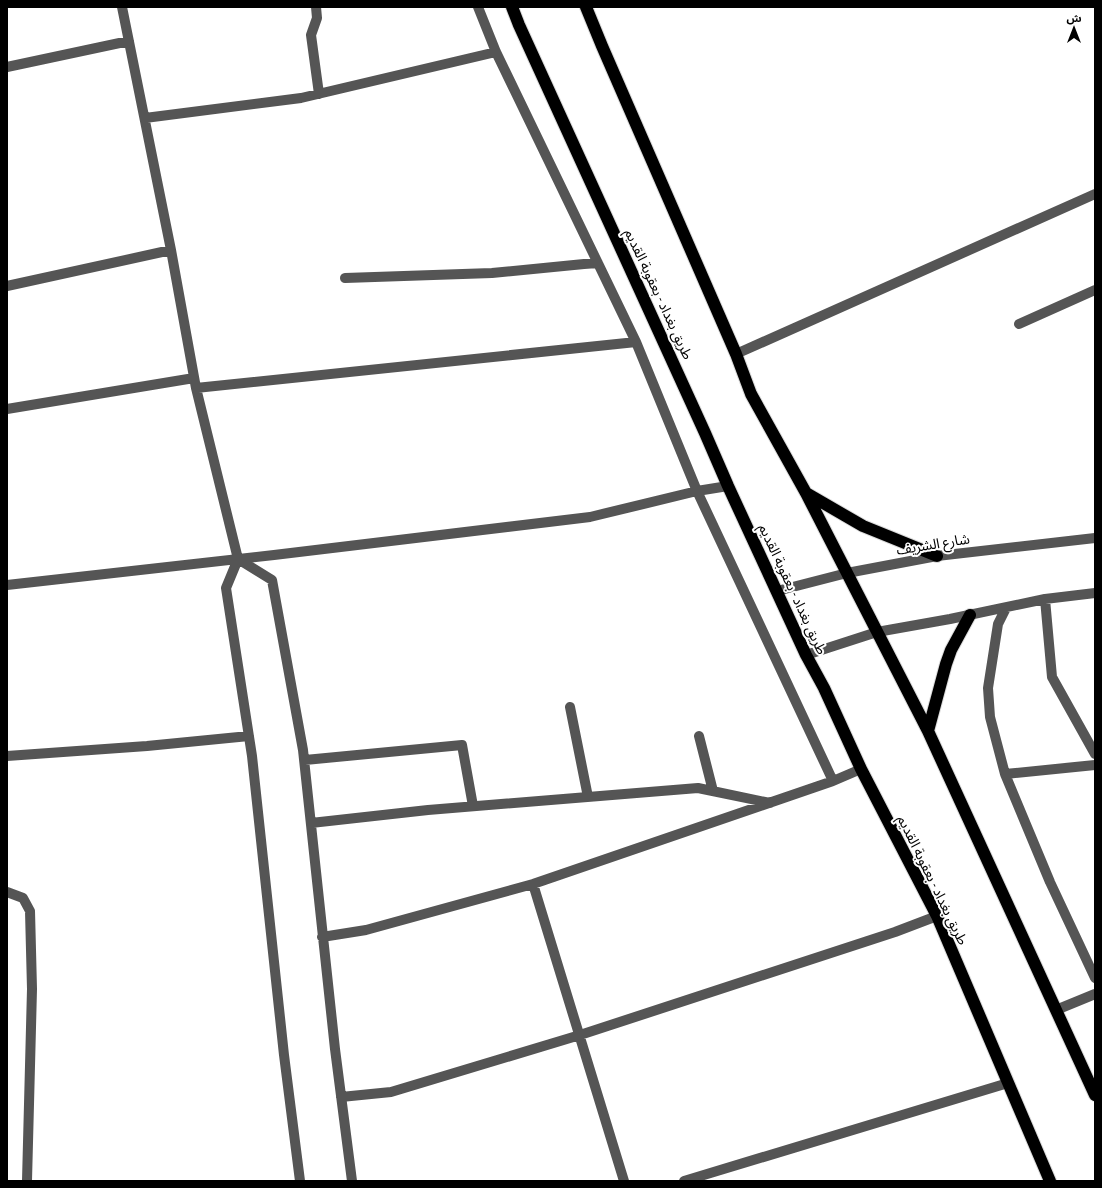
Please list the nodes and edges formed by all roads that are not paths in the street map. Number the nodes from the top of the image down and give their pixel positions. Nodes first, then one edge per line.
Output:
1 (122, 7) edge
2 (316, 7) edge
3 (478, 7) edge
4 (512, 7) edge
5 (586, 7) edge
6 (129, 41) junction
7 (496, 52) junction
8 (7, 68) edge
9 (319, 94) junction
10 (145, 118) junction
11 (1095, 194) edge
12 (171, 250) junction
13 (598, 263) junction
14 (345, 278) dead end
15 (7, 286) edge
16 (1095, 290) edge
17 (1019, 324) dead end
18 (636, 342) junction
19 (736, 354) junction
20 (195, 383) junction
21 (7, 409) edge
22 (728, 486) junction
23 (698, 491) junction
24 (806, 493) junction
25 (1095, 538) edge
26 (937, 556) junction
27 (238, 559) junction
28 (847, 573) junction
29 (7, 585) edge
30 (777, 591) junction
31 (1095, 593) edge
32 (1045, 599) junction
33 (1006, 608) junction
34 (970, 615) junction
35 (877, 632) junction
36 (806, 654) junction
37 (570, 707) dead end
38 (928, 731) junction
39 (249, 736) junction
40 (699, 736) dead end
41 (1095, 754) edge
42 (7, 756) edge
43 (305, 760) junction
44 (1095, 765) edge
45 (861, 769) junction
46 (1005, 774) junction
47 (833, 781) junction
48 (713, 791) junction
49 (588, 797) junction
50 (770, 803) junction
51 (473, 806) junction
52 (311, 823) junction
53 (533, 884) junction
54 (7, 892) edge
55 (937, 916) junction
56 (322, 937) junction
57 (1095, 978) edge
58 (1095, 994) edge
59 (1056, 1010) junction
60 (580, 1035) junction
61 (1008, 1083) junction
62 (1095, 1095) edge
63 (341, 1097) junction
64 (27, 1181) edge
65 (300, 1181) edge
66 (352, 1181) edge
67 (624, 1181) edge
68 (684, 1181) edge
69 (1050, 1181) edge

1 - 6 street
2 - 9 street
3 - 7 street
4 - 22 highway, طريق بغداد - بعقوبة القديم
5 - 19 highway
6 - 8 street
6 - 10 street
7 - 9 street
7 - 13 street
9 - 10 street
10 - 12 street
11 - 19 street
12 - 15 street
12 - 20 street
13 - 14 street
13 - 18 street
16 - 17 street
18 - 20 street
18 - 23 street
19 - 24 highway
20 - 21 street
20 - 27 street
22 - 23 street
22 - 30 highway, طريق بغداد - بعقوبة القديم
23 - 27 street
23 - 47 street
24 - 26 highway
24 - 28 highway
25 - 26 street, شارع الشريف
26 - 28 street, شارع الشريف
27 - 29 street
27 - 39 street
27 - 43 street
28 - 30 street, شارع الشريف
28 - 35 highway
30 - 36 highway, طريق بغداد - بعقوبة القديم
31 - 32 street
32 - 33 street
32 - 41 street
33 - 34 street
33 - 46 street
34 - 35 street
34 - 38 highway
35 - 36 street
35 - 38 highway
36 - 45 highway, طريق بغداد - بعقوبة القديم
37 - 49 street
38 - 59 highway
39 - 42 street
39 - 65 street
40 - 48 street
43 - 51 street
43 - 52 street
44 - 46 street
45 - 47 street
45 - 55 highway, طريق بغداد - بعقوبة القديم
46 - 57 street
47 - 50 street
48 - 49 street
48 - 50 street
49 - 51 street
50 - 53 street
51 - 52 street
52 - 56 street
53 - 56 street
53 - 60 street
54 - 64 street
55 - 60 street
55 - 61 highway, طريق بغداد - بعقوبة القديم
56 - 63 street
58 - 59 street
59 - 62 highway
60 - 63 street
60 - 67 street
61 - 68 street
61 - 69 highway, طريق بغداد - بعقوبة القديم
63 - 66 street

